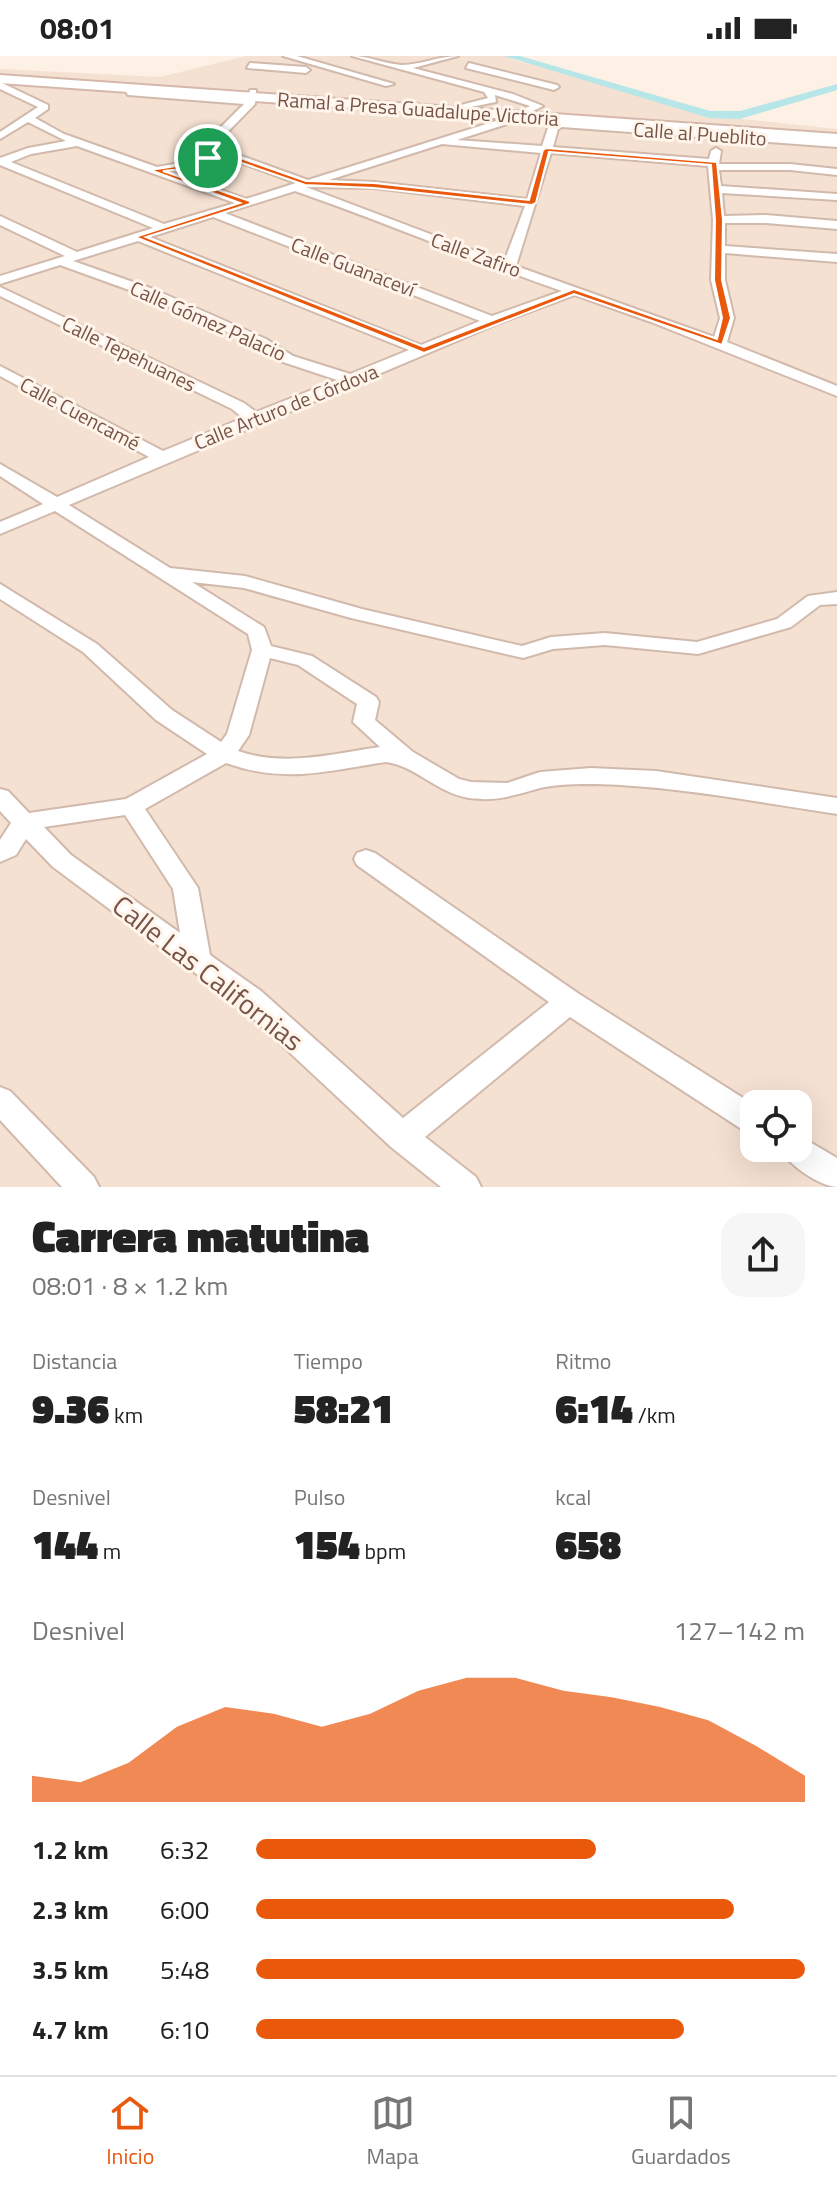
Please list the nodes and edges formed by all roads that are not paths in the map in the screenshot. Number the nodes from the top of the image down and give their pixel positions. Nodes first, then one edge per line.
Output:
1 (289, 56) edge
2 (333, 56) edge
3 (356, 56) edge
4 (431, 56) edge
5 (454, 56) edge
6 (465, 56) edge
7 (474, 56) edge
8 (307, 61) junction
9 (488, 62) junction
10 (389, 65) junction
11 (250, 66) junction
12 (469, 66) junction
13 (401, 68) junction
14 (237, 69) dead end
15 (446, 72) dead end
16 (353, 74) junction
17 (366, 77) dead end
18 (1, 80) edge
19 (520, 80) junction
20 (554, 87) dead end
21 (489, 92) junction
22 (252, 97) junction
23 (464, 107) junction
24 (524, 114) junction
25 (28, 118) junction
26 (503, 122) junction
27 (562, 123) junction
28 (720, 130) junction
29 (0, 136) edge
30 (837, 138) edge
31 (437, 141) junction
32 (79, 142) junction
33 (211, 149) junction
34 (546, 150) junction
35 (1, 162) edge
36 (714, 165) junction
37 (153, 170) junction
38 (837, 172) edge
39 (300, 185) junction
40 (717, 189) junction
41 (837, 197) edge
42 (247, 203) junction
43 (532, 203) junction
44 (214, 213) junction
45 (0, 220) edge
46 (719, 220) junction
47 (837, 225) edge
48 (165, 229) junction
49 (139, 237) junction
50 (720, 249) junction
51 (78, 257) junction
52 (837, 258) edge
53 (63, 262) junction
54 (509, 267) junction
55 (0, 280) edge
56 (0, 291) edge
57 (574, 291) junction
58 (492, 321) junction
59 (719, 343) junction
60 (424, 351) junction
61 (0, 370) edge
62 (353, 380) junction
63 (837, 391) edge
64 (256, 420) junction
65 (162, 457) junction
66 (0, 469) edge
67 (57, 505) junction
68 (0, 529) edge
69 (166, 573) junction
70 (0, 590) edge
71 (837, 598) edge
72 (262, 650) junction
73 (224, 754) junction
74 (405, 757) junction
75 (0, 797) edge
76 (131, 806) junction
77 (837, 806) edge
78 (24, 822) junction
79 (0, 853) edge
80 (366, 859) dead end
81 (198, 960) junction
82 (569, 1002) junction
83 (0, 1100) edge
84 (740, 1112) edge
85 (402, 1137) junction
86 (812, 1159) edge
87 (837, 1175) edge
88 (83, 1187) edge
89 (465, 1187) edge

1 - 8 street
1 - 11 street
2 - 8 street
3 - 10 street
4 - 10 street
5 - 13 street
6 - 9 street
7 - 9 street
8 - 16 street
9 - 12 street
9 - 19 street
10 - 13 street
11 - 14 street
11 - 16 street
12 - 15 street
12 - 19 street
13 - 21 street
16 - 17 street
18 - 22 main road, Ramal a Presa Guadalupe Victoria
18 - 25 street
19 - 20 street
21 - 23 street
21 - 24 street
22 - 23 main road, Ramal a Presa Guadalupe Victoria
22 - 24 main road, Ramal a Presa Guadalupe Victoria
22 - 33 street
23 - 24 main road, Ramal a Presa Guadalupe Victoria
24 - 26 street
24 - 27 main road, Ramal a Presa Guadalupe Victoria
24 - 28 main road, Ramal a Presa Guadalupe Victoria
25 - 29 street
25 - 32 street
26 - 27 street
26 - 31 street
27 - 28 main road, Ramal a Presa Guadalupe Victoria
27 - 34 street
28 - 30 main road, Ramal a Presa Guadalupe Victoria
28 - 36 street
31 - 34 street
31 - 39 street
32 - 35 street
32 - 37 street
33 - 37 street
33 - 39 street, Calle Zafiro
34 - 36 street
34 - 43 street
35 - 48 street
36 - 38 street
36 - 40 street
37 - 42 street
39 - 42 street
39 - 43 street
39 - 54 street, Calle Zafiro
40 - 41 street
40 - 46 street
42 - 44 street
43 - 54 street
44 - 48 street
44 - 58 street, Calle Guanaceví
45 - 51 street
46 - 47 street
46 - 50 street
48 - 49 street
49 - 51 street
49 - 60 street
50 - 52 street
50 - 59 street
51 - 53 street
53 - 55 street
53 - 62 street, Calle Gómez Palacio
54 - 57 street, Calle Zafiro
56 - 64 street, Calle Tepehuanes
57 - 58 street, Calle Arturo de Córdova
57 - 59 street, Calle Zafiro
58 - 60 street, Calle Arturo de Córdova
59 - 63 street, Calle Zafiro
60 - 62 street, Calle Arturo de Córdova
61 - 65 street, Calle Cuencamé
62 - 64 street, Calle Arturo de Córdova
64 - 65 street, Calle Arturo de Córdova
65 - 67 street, Calle Arturo de Córdova
66 - 67 street
67 - 68 street, Calle Arturo de Córdova
67 - 69 street
69 - 71 street
69 - 72 street
70 - 73 street
72 - 73 street
72 - 74 street
73 - 74 street
73 - 76 street
74 - 77 street
75 - 78 street, Calle Las Californias
76 - 78 street
76 - 81 street
78 - 79 street
78 - 81 street, Calle Las Californias
80 - 82 street
81 - 85 street, Calle Las Californias
82 - 84 street
82 - 85 street
83 - 88 street
85 - 89 street, Calle Las Californias
86 - 87 street

